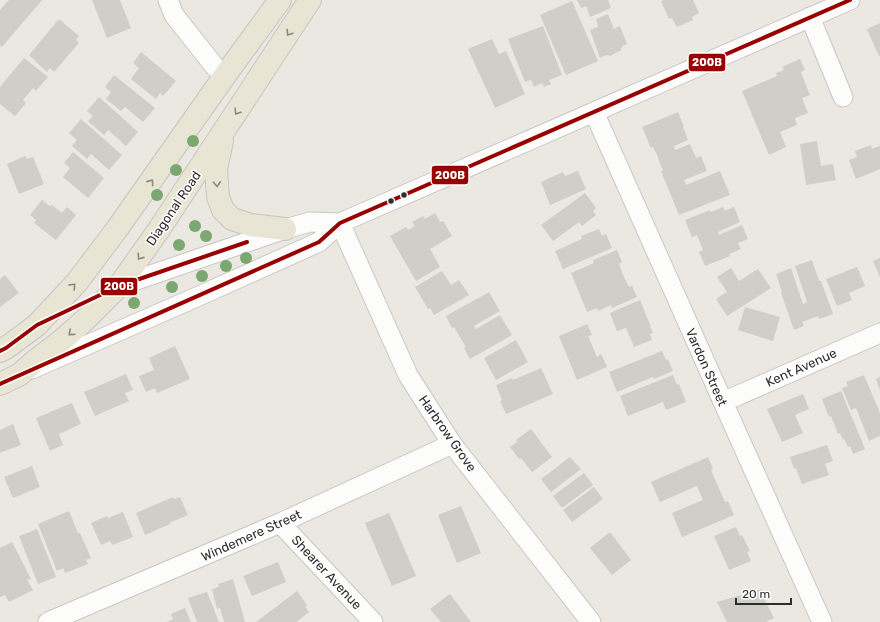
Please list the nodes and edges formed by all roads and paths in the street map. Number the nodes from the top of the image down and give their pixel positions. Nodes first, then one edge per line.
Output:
1 (168, 0) edge
2 (280, 0) edge
3 (310, 0) edge
4 (850, 0) edge
5 (810, 17) junction
6 (226, 74) junction
7 (250, 91) junction
8 (843, 97) dead end
9 (594, 112) junction
10 (224, 132) junction
11 (340, 223) junction
12 (285, 229) junction
13 (119, 286) junction
14 (37, 325) junction
15 (880, 333) edge
16 (0, 352) edge
17 (10, 379) edge
18 (723, 402) junction
19 (452, 444) junction
20 (280, 523) junction
21 (48, 622) edge
22 (373, 622) edge
23 (591, 622) edge
24 (822, 622) edge

1 - 6 street
2 - 6 main road
3 -> 7 main road, Diagonal Road
4 - 5 street
5 - 8 street
5 - 9 street
6 - 7 main road
14 -> 6 main road
7 -> 10 main road, Diagonal Road
9 - 11 street
9 - 18 street, Vardon Street
10 -> 12 main road
10 -> 13 main road, Diagonal Road
11 - 12 street
11 - 17 street
11 - 19 street, Harbrow Grove
12 - 13 street
13 - 14 main road
13 -> 17 main road, Diagonal Road
14 - 16 main road
15 - 18 street, Kent Avenue
18 - 24 street, Vardon Street
19 - 20 street, Windemere Street
19 - 23 street, Harbrow Grove
20 - 21 street, Windemere Street
20 - 22 street, Shearer Avenue

